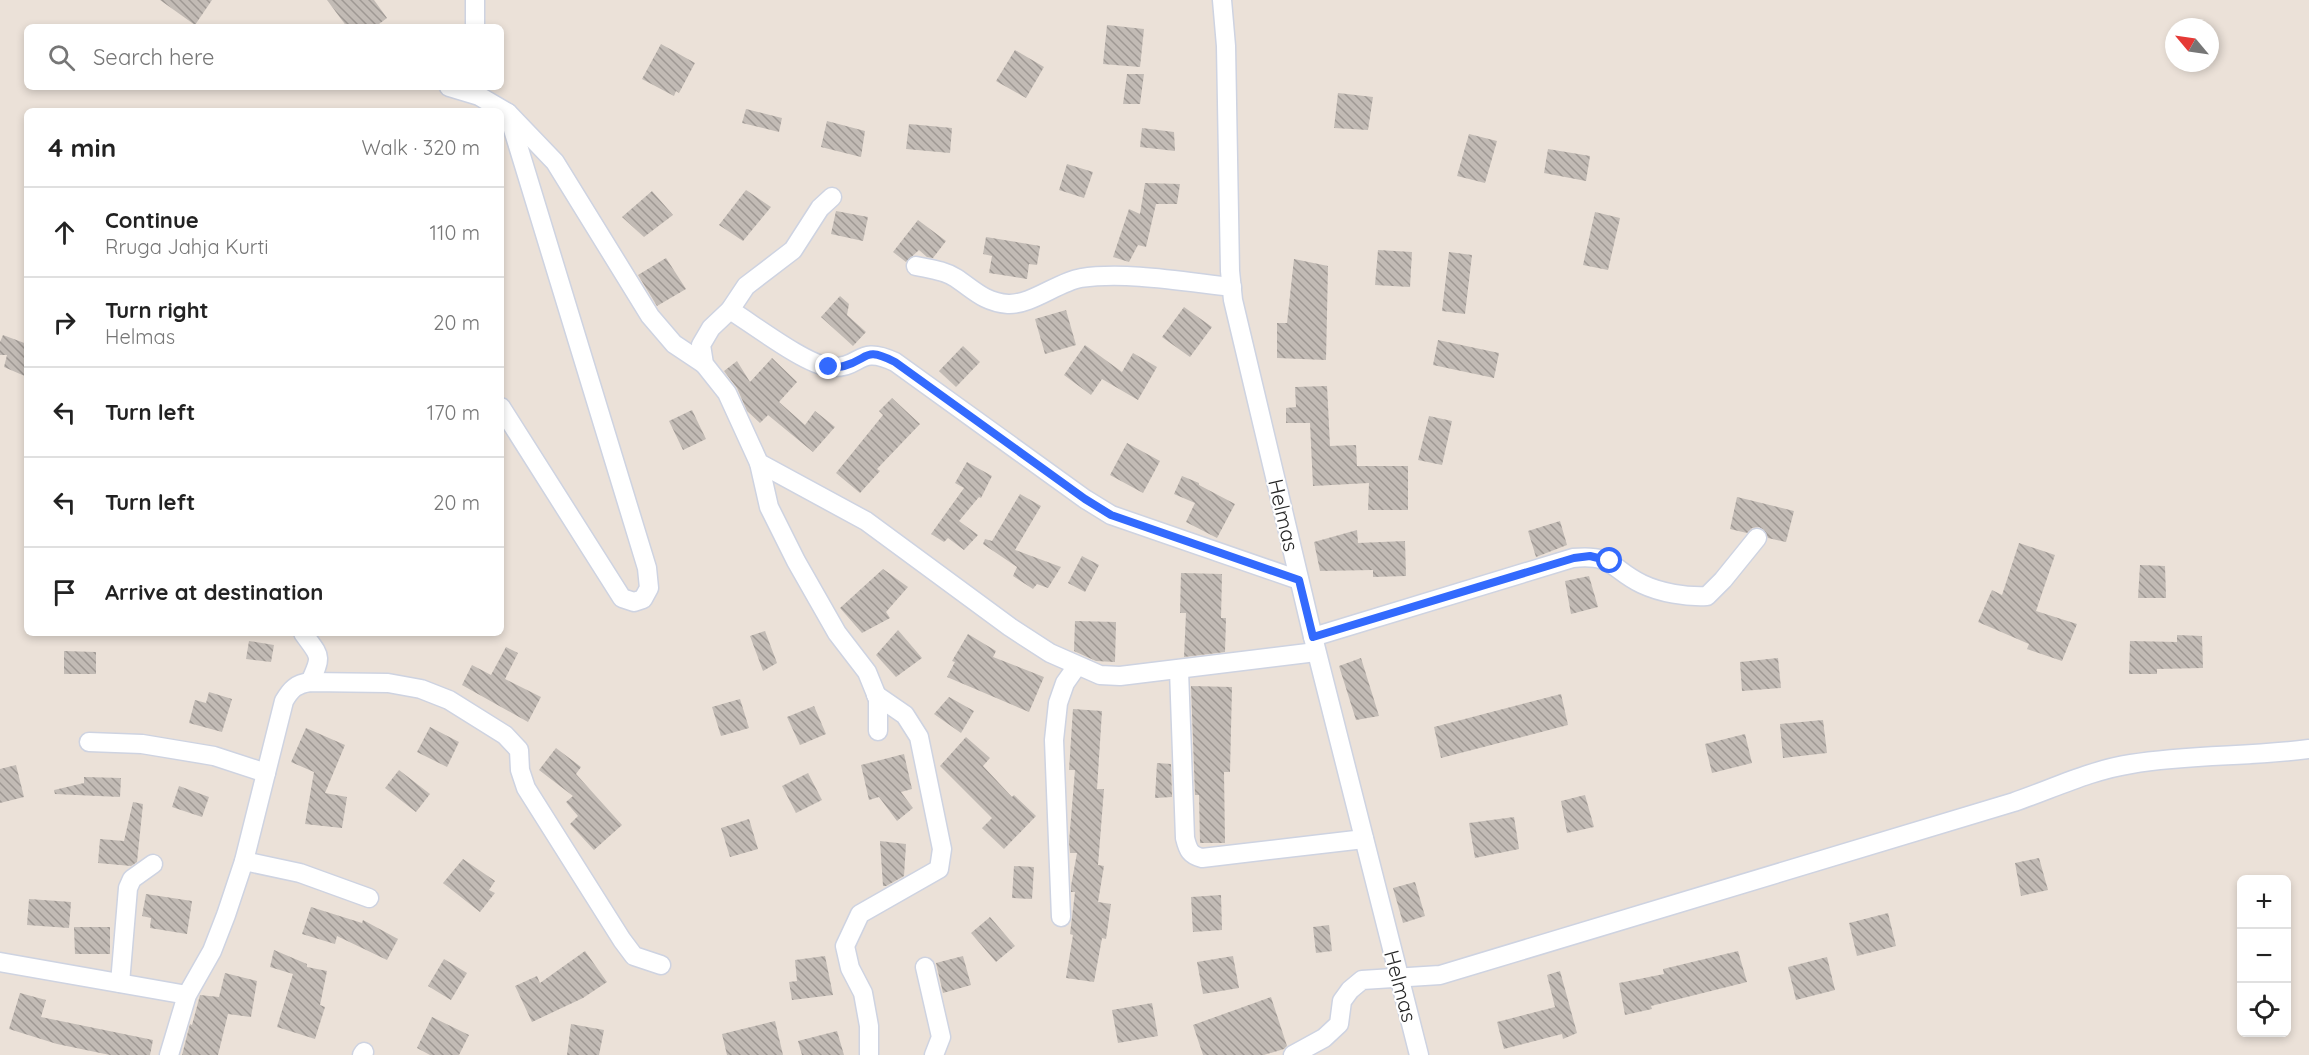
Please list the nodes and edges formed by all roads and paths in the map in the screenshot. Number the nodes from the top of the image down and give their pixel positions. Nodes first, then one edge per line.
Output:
1 (474, 0) edge
2 (1222, 0) edge
3 (475, 24) edge
4 (479, 92) edge
5 (501, 108) edge
6 (504, 110) edge
7 (508, 113) junction
8 (832, 197) dead end
9 (916, 266) dead end
10 (1232, 287) junction
11 (730, 310) junction
12 (704, 364) junction
13 (504, 412) edge
14 (759, 463) junction
15 (1757, 538) dead end
16 (1299, 580) junction
17 (305, 636) edge
18 (1315, 645) junction
19 (1077, 666) junction
20 (1179, 670) junction
21 (310, 682) junction
22 (876, 695) junction
23 (878, 731) dead end
24 (89, 742) dead end
25 (2309, 749) edge
26 (266, 773) junction
27 (1364, 839) junction
28 (244, 861) junction
29 (153, 864) dead end
30 (369, 898) dead end
31 (1061, 917) dead end
32 (0, 962) edge
33 (661, 965) dead end
34 (925, 967) dead end
35 (1398, 976) junction
36 (120, 983) junction
37 (187, 995) junction
38 (169, 1055) edge
39 (869, 1055) edge
40 (934, 1055) edge
41 (1293, 1055) edge
42 (1419, 1055) edge

1 - 3 street
2 - 10 street, Helmas
4 - 5 street
6 - 7 street
7 - 12 street
7 - 13 street
8 - 11 street
9 - 10 street
10 - 16 street, Helmas
11 - 12 street
11 - 16 street
12 - 14 street
14 - 19 street
14 - 22 street
15 - 18 street
16 - 18 street, Helmas
17 - 21 street
18 - 20 street
18 - 27 street, Helmas
19 - 20 street
19 - 31 street
20 - 27 street
21 - 26 street
21 - 33 street
22 - 23 street
22 - 39 street
24 - 26 street
25 - 35 street
26 - 28 street
27 - 35 street, Helmas
28 - 30 street
28 - 37 street
29 - 36 street
32 - 36 street
34 - 40 street
35 - 41 street
35 - 42 street, Helmas
36 - 37 street
37 - 38 street

